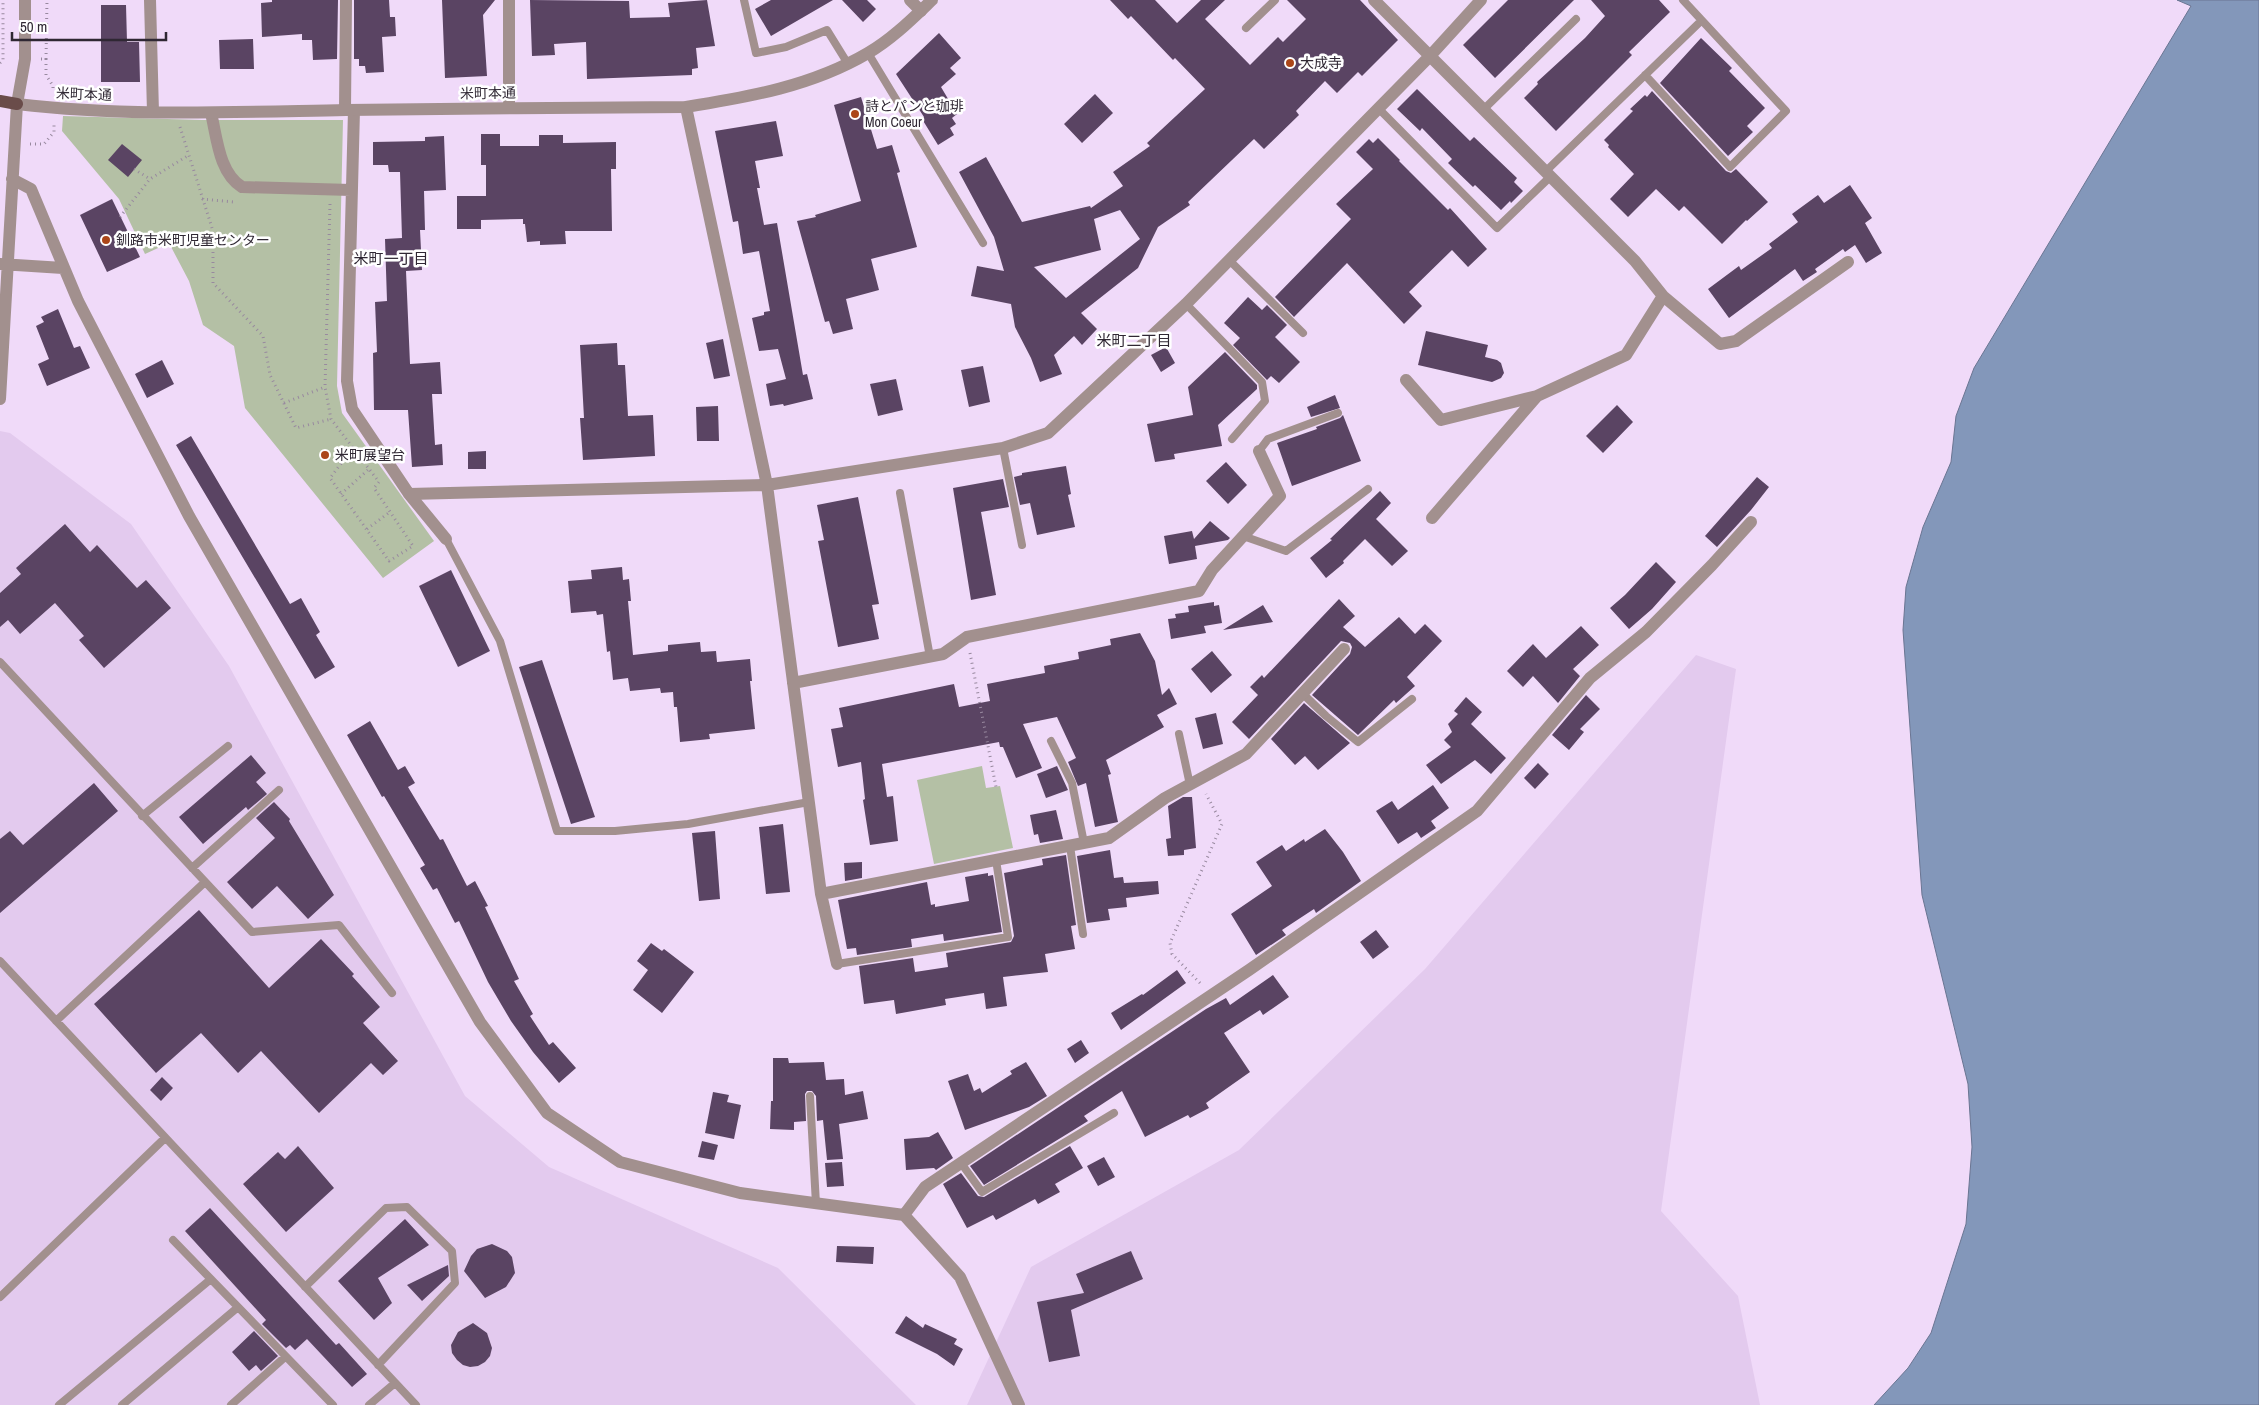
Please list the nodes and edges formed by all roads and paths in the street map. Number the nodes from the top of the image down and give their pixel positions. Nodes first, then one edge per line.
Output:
1 (2, 0) edge
2 (26, 0) edge
3 (48, 0) edge
4 (150, 0) edge
5 (346, 0) edge
6 (509, 0) edge
7 (744, 0) edge
8 (910, 0) edge
9 (932, 0) edge
10 (1275, 0) edge
11 (1374, 0) edge
12 (1481, 0) edge
13 (1683, 0) edge
14 (921, 11) junction
15 (1576, 19) dead end
16 (1702, 21) junction
17 (1246, 28) dead end
18 (868, 53) junction
19 (1430, 56) junction
20 (46, 59) dead end
21 (0, 63) edge
22 (848, 64) junction
23 (1645, 75) junction
24 (0, 101) edge
25 (17, 104) junction
26 (686, 107) junction
27 (509, 108) junction
28 (1379, 109) junction
29 (349, 110) junction
30 (1483, 110) junction
31 (153, 112) junction
32 (175, 112) junction
33 (211, 113) junction
34 (189, 155) junction
35 (134, 169) dead end
36 (1548, 174) junction
37 (12, 179) junction
38 (150, 179) junction
39 (351, 190) junction
40 (202, 199) junction
41 (236, 202) dead end
42 (120, 216) dead end
43 (983, 243) dead end
44 (1229, 260) junction
45 (1848, 262) dead end
46 (4, 265) edge
47 (63, 268) junction
48 (1663, 296) junction
49 (1186, 304) junction
50 (1303, 333) dead end
51 (1406, 380) dead end
52 (325, 388) dead end
53 (1537, 396) junction
54 (0, 399) edge
55 (284, 403) junction
56 (1338, 413) dead end
57 (331, 418) dead end
58 (1232, 439) dead end
59 (353, 448) dead end
60 (1002, 448) junction
61 (1259, 451) joint
62 (369, 469) dead end
63 (767, 485) junction
64 (1368, 489) dead end
65 (900, 493) dead end
66 (341, 494) junction
67 (409, 494) junction
68 (390, 512) dead end
69 (1432, 518) dead end
70 (1751, 522) dead end
71 (366, 529) junction
72 (1243, 536) junction
73 (446, 539) joint
74 (1022, 545) dead end
75 (413, 546) dead end
76 (967, 637) junction
77 (1344, 649) dead end
78 (930, 657) junction
79 (0, 662) edge
80 (794, 682) junction
81 (1303, 694) junction
82 (1412, 699) dead end
83 (1179, 734) dead end
84 (1052, 741) dead end
85 (228, 746) dead end
86 (1194, 782) junction
87 (996, 787) dead end
88 (279, 790) dead end
89 (809, 802) junction
90 (142, 816) junction
91 (1084, 843) junction
92 (1070, 846) junction
93 (996, 860) junction
94 (192, 868) junction
95 (205, 882) junction
96 (821, 894) junction
97 (1083, 934) dead end
98 (0, 961) edge
99 (837, 964) joint
100 (392, 993) dead end
101 (1212, 995) junction
102 (56, 1021) junction
103 (810, 1096) dead end
104 (1114, 1113) dead end
105 (165, 1138) junction
106 (961, 1163) junction
107 (816, 1204) junction
108 (904, 1215) junction
109 (173, 1240) dead end
110 (211, 1279) junction
111 (305, 1287) junction
112 (0, 1297) edge
113 (237, 1308) junction
114 (285, 1357) junction
115 (378, 1365) junction
116 (395, 1383) junction
117 (59, 1405) edge
118 (122, 1405) edge
119 (232, 1405) edge
120 (333, 1405) edge
121 (369, 1405) edge
122 (416, 1405) edge
123 (1019, 1405) edge

1 - 21 path
2 - 25 street
3 - 20 path
4 - 31 street
5 - 29 street
6 - 27 street
7 - 22 lane
8 - 14 street
9 - 14 street, 米町本通
10 - 17 lane
11 - 19 street
12 - 19 street
13 - 16 lane
14 - 18 street, 米町本通
15 - 30 lane
16 - 23 lane
16 - 23 lane
18 - 22 street, 米町本通
18 - 43 lane
19 - 28 street
19 - 30 street
22 - 26 street, 米町本通
23 - 36 lane
24 - 25 main road
25 - 31 street, 米町本通
25 - 37 street
26 - 27 street, 米町本通
26 - 63 street
27 - 29 street, 米町本通
28 - 36 lane
28 - 44 street
29 - 33 street, 米町本通
29 - 39 street
30 - 36 street
31 - 32 street, 米町本通
32 - 33 street, 米町本通
32 - 34 path
33 - 39 street
34 - 38 path
34 - 40 path
35 - 38 path
36 - 48 street
37 - 46 street
37 - 47 street
38 - 42 path
39 - 67 street
40 - 41 path
40 - 55 path
44 - 49 street
44 - 50 lane
45 - 48 street
46 - 47 street
46 - 54 street
47 - 107 street
48 - 53 street
49 - 58 lane
49 - 60 street
51 - 53 street
52 - 55 path
53 - 69 street
55 - 57 path
56 - 61 lane
59 - 66 path
60 - 63 street
60 - 74 lane
61 - 72 street
62 - 66 path
63 - 67 street
63 - 80 street
64 - 72 lane
65 - 78 lane
66 - 71 path
67 - 73 street
68 - 71 path
70 - 101 street
71 - 75 path
72 - 76 street
73 - 89 lane
76 - 78 street
76 - 87 path
77 - 81 street
78 - 80 street
79 - 90 lane
80 - 89 street
81 - 82 lane
81 - 86 street
83 - 86 lane
84 - 91 lane
85 - 90 lane
86 - 91 street
86 - 101 path
88 - 94 lane
89 - 96 street
90 - 94 lane
91 - 92 street
92 - 93 street
92 - 97 lane
93 - 96 street
93 - 99 lane
94 - 95 lane
95 - 100 lane
95 - 102 lane
96 - 99 street
98 - 102 lane
101 - 106 street
102 - 105 lane
103 - 107 lane
104 - 106 lane
105 - 111 lane
105 - 112 lane
106 - 108 street
107 - 108 street
108 - 123 street
109 - 110 lane
110 - 113 lane
110 - 117 lane
111 - 115 lane
111 - 115 lane
113 - 114 lane
113 - 118 lane
114 - 119 lane
114 - 120 lane
115 - 116 lane
116 - 121 lane
116 - 122 lane

